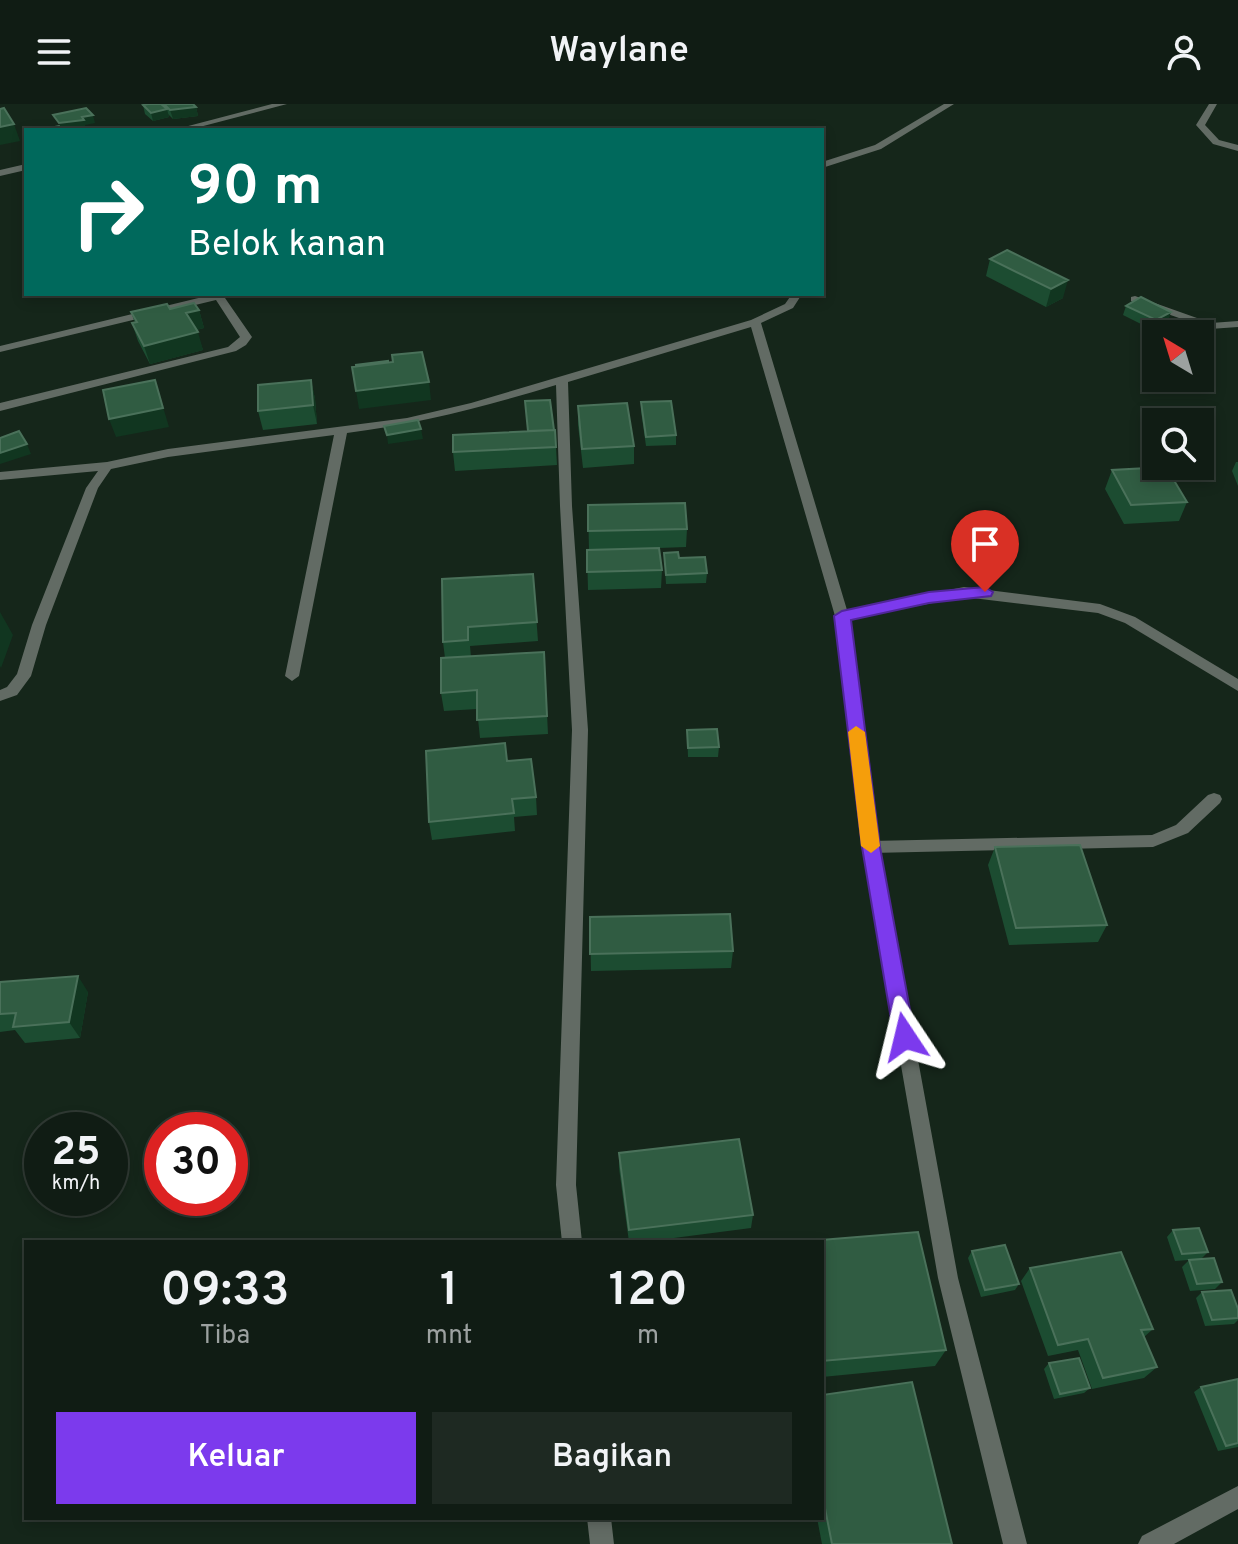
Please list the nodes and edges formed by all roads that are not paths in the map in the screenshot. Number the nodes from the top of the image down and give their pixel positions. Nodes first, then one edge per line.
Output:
1 (283, 104) edge
2 (950, 104) edge
3 (1213, 104) edge
4 (185, 128) edge
5 (1238, 148) edge
6 (824, 164) edge
7 (24, 167) edge
8 (0, 173) edge
9 (220, 296) edge
10 (225, 296) edge
11 (796, 296) edge
12 (1135, 299) edge
13 (755, 322) junction
14 (1238, 324) edge
15 (0, 349) edge
16 (562, 380) junction
17 (0, 407) edge
18 (341, 431) junction
19 (107, 466) junction
20 (0, 476) edge
21 (842, 616) junction
22 (292, 676) dead end
23 (1238, 686) edge
24 (0, 696) edge
25 (1214, 799) dead end
26 (871, 847) junction
27 (572, 1240) edge
28 (1238, 1497) edge
29 (599, 1520) edge
30 (602, 1544) edge
31 (1015, 1544) edge
32 (1150, 1544) edge

1 - 4 street
2 - 6 street
3 - 5 street
7 - 8 street
9 - 15 street
10 - 17 street
11 - 13 street
12 - 14 street
13 - 16 street
13 - 21 street
16 - 18 street
16 - 27 street
18 - 19 street
18 - 22 street
19 - 20 street
19 - 24 street
21 - 23 street
21 - 26 street
25 - 26 street
26 - 31 street
28 - 32 street
29 - 30 street

